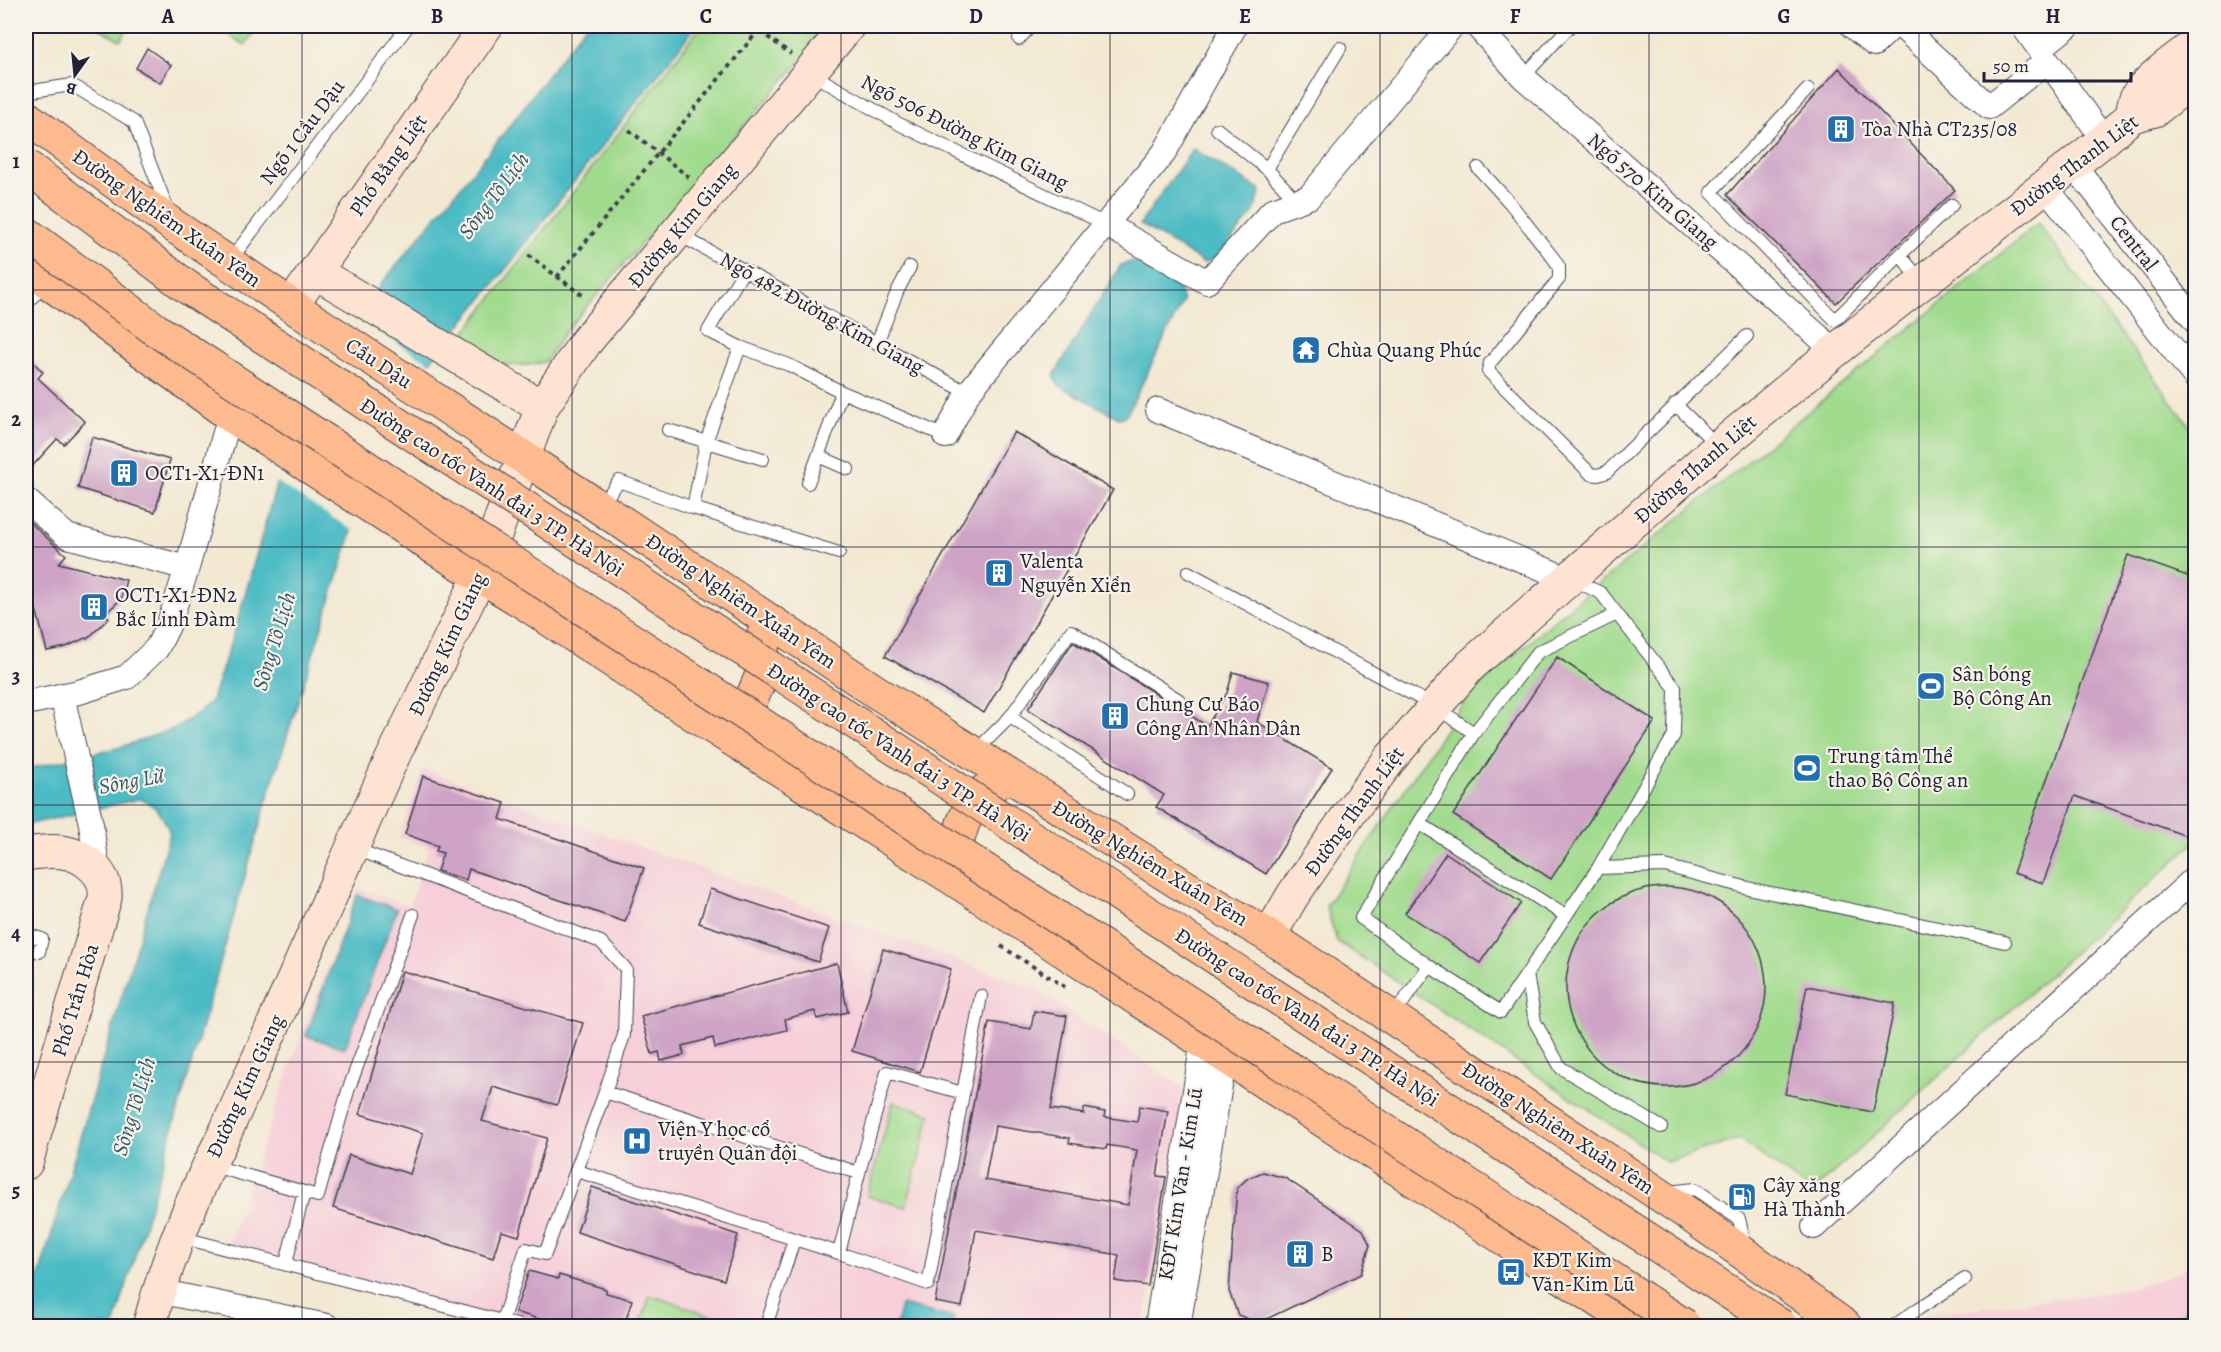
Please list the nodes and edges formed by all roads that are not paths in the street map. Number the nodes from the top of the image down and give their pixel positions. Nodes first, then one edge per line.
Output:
1 (408, 26) edge
2 (486, 26) edge
3 (848, 26) edge
4 (1031, 26) edge
5 (1235, 26) edge
6 (1452, 26) edge
7 (1477, 26) edge
8 (1570, 26) edge
9 (1852, 26) edge
10 (1893, 26) edge
11 (1901, 26) edge
12 (2023, 26) edge
13 (2068, 26) edge
14 (1018, 39) dead end
15 (2196, 44) edge
16 (1340, 48) dead end
17 (2043, 55) junction
18 (804, 67) junction
19 (1523, 77) junction
20 (2196, 78) edge
21 (1808, 89) dead end
22 (26, 92) edge
23 (2132, 116) junction
24 (28, 124) edge
25 (1217, 129) dead end
26 (2104, 140) junction
27 (2073, 164) junction
28 (26, 166) edge
29 (1478, 168) dead end
30 (1267, 169) junction
31 (2044, 185) junction
32 (1297, 201) junction
33 (1952, 206) dead end
34 (2115, 219) junction
35 (1105, 224) junction
36 (174, 226) junction
37 (26, 233) edge
38 (675, 233) junction
39 (2086, 241) junction
40 (1900, 255) junction
41 (229, 263) junction
42 (909, 267) dead end
43 (744, 270) junction
44 (323, 278) junction
45 (31, 280) edge
46 (1922, 282) junction
47 (301, 311) junction
48 (2196, 322) edge
49 (1747, 336) dead end
50 (877, 343) junction
51 (740, 347) junction
52 (1835, 351) junction
53 (2196, 378) edge
54 (842, 392) junction
55 (968, 393) junction
56 (1675, 404) junction
57 (542, 407) junction
58 (449, 409) joint
59 (1158, 411) dead end
60 (243, 424) junction
61 (668, 430) dead end
62 (945, 436) joint
63 (706, 442) junction
64 (1719, 447) junction
65 (818, 456) junction
66 (524, 458) junction
67 (763, 459) dead end
68 (848, 469) dead end
69 (808, 483) dead end
70 (26, 500) edge
71 (599, 507) junction
72 (693, 508) junction
73 (839, 553) dead end
74 (187, 568) junction
75 (1188, 572) dead end
76 (480, 576) junction
77 (1568, 579) junction
78 (754, 610) junction
79 (1617, 614) junction
80 (62, 695) junction
81 (1179, 700) dead end
82 (26, 703) edge
83 (1434, 706) junction
84 (1010, 717) junction
85 (711, 726) junction
86 (1474, 733) junction
87 (974, 753) junction
88 (1011, 778) junction
89 (1128, 794) dead end
90 (1419, 823) junction
91 (352, 848) junction
92 (26, 854) edge
93 (1598, 868) junction
94 (99, 873) junction
95 (2196, 877) edge
96 (952, 878) junction
97 (413, 915) dead end
98 (1566, 916) junction
99 (26, 934) edge
100 (1269, 936) junction
101 (2005, 942) dead end
102 (39, 952) dead end
103 (1429, 966) junction
104 (1527, 974) junction
105 (981, 996) dead end
106 (1393, 1017) junction
107 (1214, 1049) junction
108 (605, 1092) junction
109 (963, 1093) junction
110 (36, 1107) edge
111 (1661, 1127) dead end
112 (26, 1163) edge
113 (209, 1165) junction
114 (576, 1171) junction
115 (859, 1173) junction
116 (304, 1192) junction
117 (1814, 1227) dead end
118 (178, 1237) junction
119 (795, 1240) junction
120 (839, 1254) junction
121 (285, 1263) junction
122 (1965, 1279) dead end
123 (158, 1291) junction
124 (502, 1321) junction
125 (1169, 1321) edge
126 (149, 1326) edge
127 (327, 1326) edge
128 (520, 1326) edge
129 (766, 1326) edge
130 (1638, 1326) edge
131 (1685, 1326) edge
132 (1781, 1326) edge
133 (1845, 1326) edge
134 (1894, 1326) edge

1 - 41 lane, Ngõ 1 Cầu Dậu
2 - 44 street, Phố Bằng Liệt
3 - 18 street, Đường Kim Giang
4 - 14 lane
5 - 35 street
6 - 32 street
7 - 19 street, Ngõ 570 Kim Giang
8 - 19 lane
9 - 10 street
11 - 17 street
12 - 17 street
13 - 17 street
15 - 23 street
16 - 30 lane
17 - 26 street
18 - 35 lane, Ngõ 506 Đường Kim Giang
18 - 38 street, Đường Kim Giang
19 - 52 street, Ngõ 570 Kim Giang
20 - 23 street, Đường Thanh Liệt
21 - 40 lane
22 - 36 lane
23 - 26 street, Đường Thanh Liệt
24 - 36 main road, Đường Nghiêm Xuân Yêm
25 - 30 lane
26 - 27 street, Đường Thanh Liệt
27 - 31 street, Đường Thanh Liệt
27 - 34 street, Central
28 - 132 main road, Đường cao tốc Vành đai 3 TP. Hà Nội, bridge
29 - 56 lane
30 - 32 lane
31 - 39 street, Central
31 - 46 street, Đường Thanh Liệt
32 - 35 street
33 - 40 lane
34 - 39 street
34 - 48 street, Central
35 - 55 street
36 - 41 main road, Đường Nghiêm Xuân Yêm
37 - 131 main road, bridge
38 - 43 lane, Ngõ 482 Đường Kim Giang
38 - 57 street, Đường Kim Giang
39 - 53 street, Central
40 - 46 lane
41 - 47 main road, Đường Nghiêm Xuân Yêm
42 - 50 lane
43 - 50 lane, Ngõ 482 Đường Kim Giang
43 - 51 lane
44 - 47 street, Phố Bằng Liệt
44 - 57 street, Cầu Dậu
45 - 60 main road
46 - 52 street, Đường Thanh Liệt
47 - 58 main road, Cầu Dậu
49 - 56 lane
50 - 55 lane, Ngõ 482 Đường Kim Giang
51 - 54 lane
51 - 63 lane
52 - 64 street, Đường Thanh Liệt
54 - 62 lane
54 - 65 lane
55 - 62 street
56 - 64 lane
57 - 66 street, Đường Kim Giang
58 - 66 main road, Đường Nghiêm Xuân Yêm
59 - 77 street
60 - 74 street
60 - 76 main road
61 - 63 lane
63 - 67 lane
63 - 72 lane
64 - 77 street, Đường Thanh Liệt
65 - 68 lane
65 - 69 lane
66 - 71 main road, Đường Nghiêm Xuân Yêm
66 - 76 street, Đường Kim Giang
70 - 74 street
71 - 72 lane
71 - 78 main road, Đường Nghiêm Xuân Yêm
72 - 73 lane
74 - 80 street
75 - 83 lane
76 - 85 main road
76 - 91 street, Đường Kim Giang
77 - 79 lane
77 - 83 street, Đường Thanh Liệt
78 - 85 main road
78 - 87 main road, Đường Nghiêm Xuân Yêm
79 - 86 lane
79 - 93 lane
80 - 82 street
80 - 94 street
81 - 84 lane
83 - 86 lane
83 - 100 street, Đường Thanh Liệt
84 - 87 lane
84 - 89 lane
85 - 96 main road
86 - 90 lane
87 - 88 main road, Đường Nghiêm Xuân Yêm
88 - 96 main road
88 - 100 main road, Đường Nghiêm Xuân Yêm
90 - 98 lane
90 - 103 lane
91 - 108 lane
91 - 113 street, Đường Kim Giang
92 - 94 street
93 - 98 lane
93 - 101 lane
94 - 110 street, Phố Trần Hòa
95 - 117 street
96 - 107 main road
97 - 116 lane
98 - 104 lane
99 - 102 lane
100 - 106 main road, Đường Nghiêm Xuân Yêm
103 - 104 lane
103 - 106 lane
104 - 111 lane
105 - 109 lane
106 - 133 main road, Đường Nghiêm Xuân Yêm
107 - 125 street, KĐT Kim Văn - Kim Lũ
107 - 130 main road
108 - 114 lane
108 - 115 lane
109 - 115 lane
109 - 120 lane
110 - 112 street, Phố Trần Hòa
113 - 116 lane
113 - 118 street, Đường Kim Giang
114 - 119 lane
114 - 124 lane
115 - 120 lane
116 - 121 lane
118 - 121 lane
118 - 123 street, Đường Kim Giang
119 - 120 lane
119 - 129 lane
121 - 124 lane
122 - 134 lane
123 - 126 street, Đường Kim Giang
123 - 127 street
124 - 128 lane

